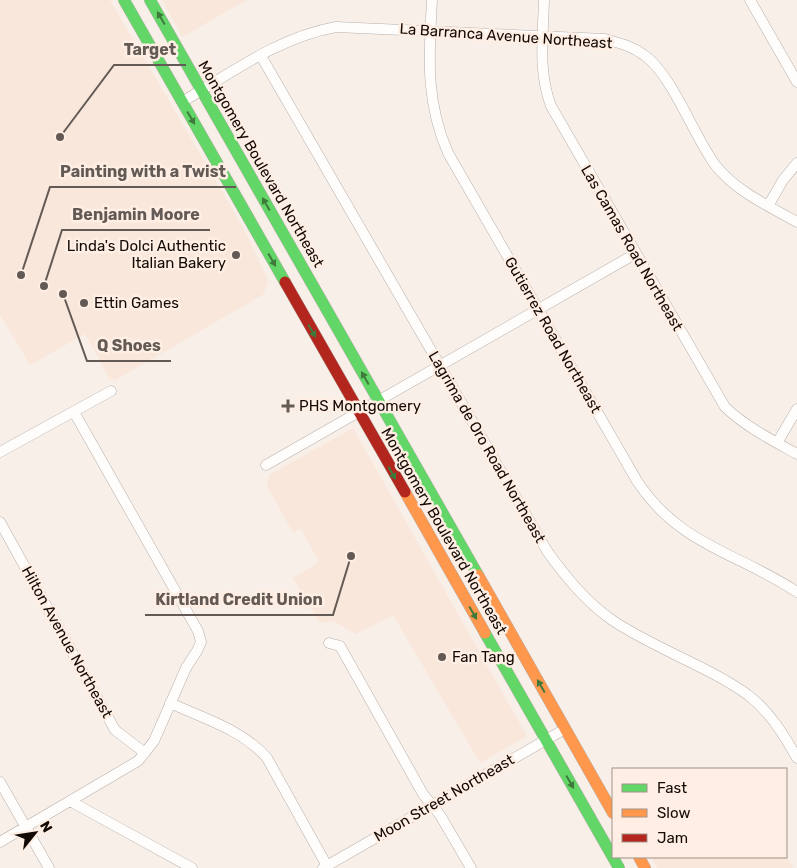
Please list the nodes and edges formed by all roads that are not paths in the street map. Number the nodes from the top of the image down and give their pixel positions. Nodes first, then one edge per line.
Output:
1 (124, 0) edge
2 (150, 0) edge
3 (432, 0) edge
4 (544, 0) edge
5 (750, 0) edge
6 (430, 30) junction
7 (543, 36) junction
8 (261, 56) junction
9 (797, 82) edge
10 (202, 91) junction
11 (182, 102) junction
12 (797, 163) edge
13 (768, 206) junction
14 (797, 222) edge
15 (635, 254) junction
16 (538, 310) junction
17 (440, 366) junction
18 (111, 391) dead end
19 (378, 401) junction
20 (797, 409) edge
21 (74, 412) junction
22 (359, 412) junction
23 (777, 443) junction
24 (0, 452) edge
25 (797, 454) edge
26 (266, 465) dead end
27 (0, 522) edge
28 (797, 592) edge
29 (329, 642) dead end
30 (170, 703) junction
31 (565, 729) junction
32 (545, 740) junction
33 (145, 753) junction
34 (797, 757) edge
35 (0, 782) edge
36 (70, 801) junction
37 (432, 804) junction
38 (612, 811) edge
39 (26, 827) junction
40 (0, 842) edge
41 (612, 856) edge
42 (325, 867) edge
43 (49, 868) edge
44 (192, 868) edge
45 (471, 868) edge

1 - 11 main road, Montgomery Boulevard Northeast
10 -> 2 main road, Montgomery Boulevard Northeast
3 - 6 street, Gutierrez Road Northeast
4 - 7 street, Las Camas Road Northeast
5 - 9 street
6 - 7 street, La Barranca Avenue Northeast
6 - 8 street, La Barranca Avenue Northeast
6 - 16 street, Gutierrez Road Northeast
7 - 13 street, La Barranca Avenue Northeast
7 - 15 street, Las Camas Road Northeast
8 - 10 street, La Barranca Avenue Northeast
8 - 17 street, Lagrima de Oro Road Northeast
10 - 11 street, La Barranca Avenue Northeast
19 -> 10 main road, Montgomery Boulevard Northeast
11 -> 22 main road, Montgomery Boulevard Northeast
12 - 13 street
13 - 14 street, La Barranca Avenue Northeast
15 - 16 street
15 - 23 street, Las Camas Road Northeast
16 - 17 street
16 - 28 street, Gutierrez Road Northeast
17 - 19 street
17 - 34 street, Lagrima de Oro Road Northeast
18 - 21 street
19 - 22 street
31 -> 19 main road, Montgomery Boulevard Northeast
20 - 23 street
21 - 24 street
21 - 30 street
22 - 26 street
22 -> 32 main road, Montgomery Boulevard Northeast
23 - 25 street, Las Camas Road Northeast
27 - 33 street, Hilton Avenue Northeast
29 - 37 street
30 - 33 street
30 - 42 street
31 - 32 street, Moon Street Northeast
31 - 38 main road, Montgomery Boulevard Northeast
32 - 37 street, Moon Street Northeast
32 -> 41 main road, Montgomery Boulevard Northeast
33 - 36 street
35 - 39 street
36 - 39 street
36 - 44 street
37 - 42 street, Moon Street Northeast
37 - 45 street
39 - 40 street
39 - 43 street

